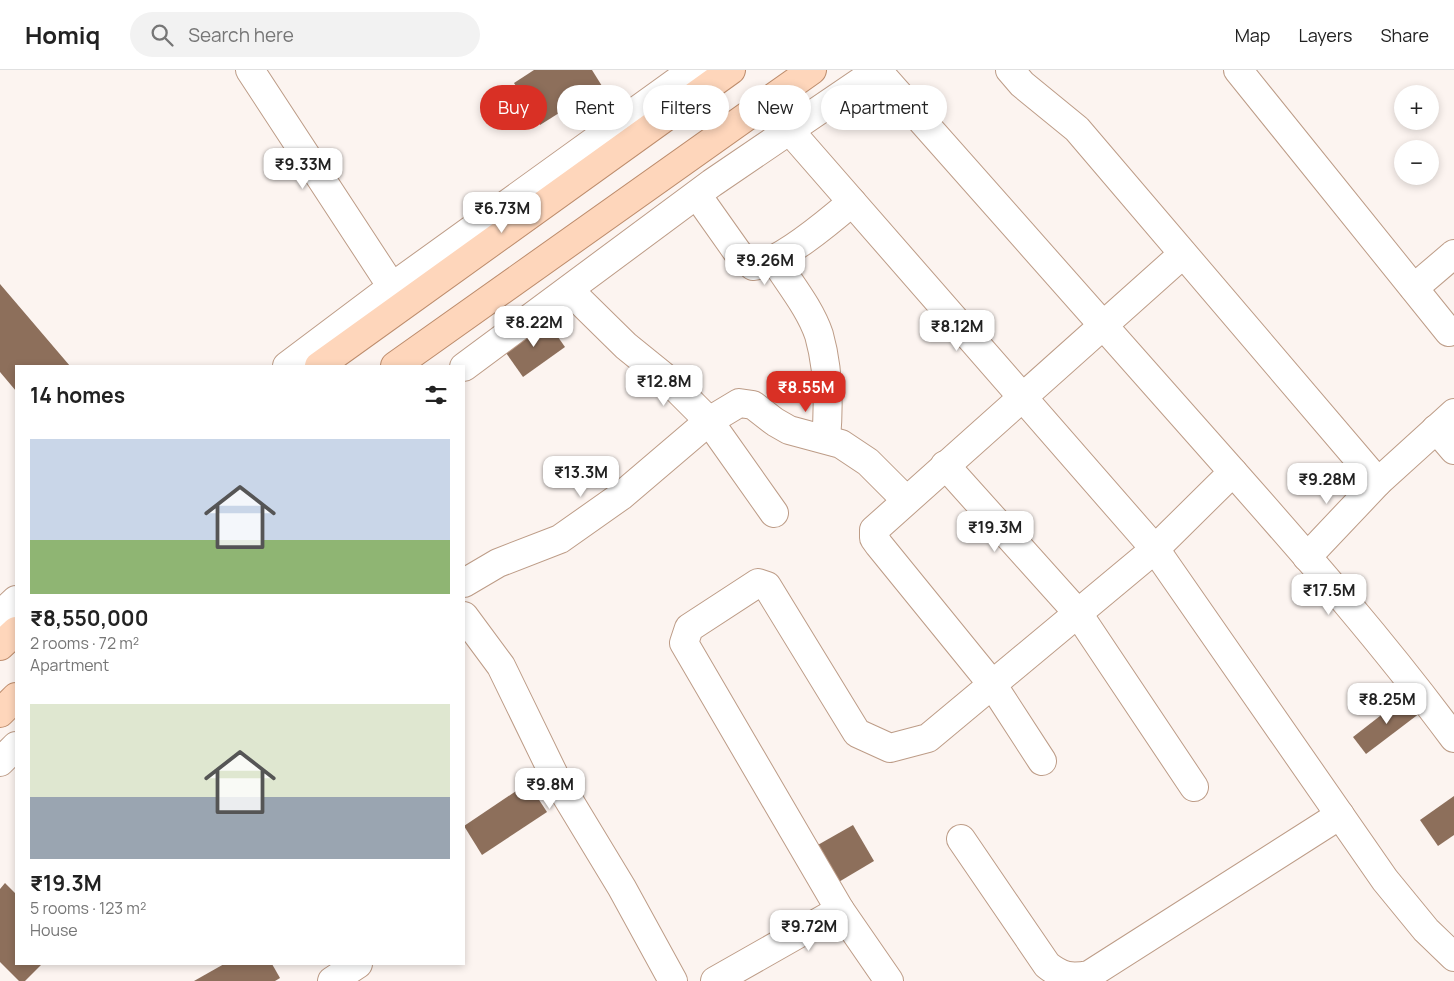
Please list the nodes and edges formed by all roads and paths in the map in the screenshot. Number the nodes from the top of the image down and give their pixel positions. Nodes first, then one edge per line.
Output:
1 (250, 70) edge
2 (693, 70) edge
3 (731, 70) edge
4 (812, 70) edge
5 (878, 70) edge
6 (1010, 70) edge
7 (1238, 70) edge
8 (790, 131) junction
9 (696, 195) junction
10 (852, 202) junction
11 (1183, 254) junction
12 (1454, 254) edge
13 (774, 259) junction
14 (392, 287) junction
15 (1414, 288) junction
16 (569, 290) junction
17 (1103, 325) junction
18 (1449, 332) dead end
19 (288, 365) edge
20 (320, 365) edge
21 (396, 365) edge
22 (465, 366) edge
23 (1024, 397) junction
24 (709, 421) junction
25 (1445, 421) edge
26 (826, 439) junction
27 (1454, 450) edge
28 (945, 465) junction
29 (1232, 472) junction
30 (1378, 482) junction
31 (901, 495) junction
32 (774, 513) dead end
33 (1155, 549) junction
34 (1307, 556) junction
35 (465, 582) edge
36 (15, 601) edge
37 (1077, 612) junction
38 (0, 615) edge
39 (465, 617) edge
40 (15, 632) edge
41 (0, 646) edge
42 (992, 684) junction
43 (15, 698) edge
44 (0, 713) edge
45 (1454, 738) edge
46 (15, 747) edge
47 (1042, 761) dead end
48 (0, 762) edge
49 (1194, 787) dead end
50 (1340, 815) junction
51 (961, 839) dead end
52 (840, 910) junction
53 (1454, 957) edge
54 (356, 965) edge
55 (332, 981) edge
56 (673, 981) edge
57 (715, 981) edge
58 (889, 981) edge

1 - 14 street
2 - 14 street
3 - 20 main road
4 - 21 main road
5 - 8 street
5 - 17 street
6 - 11 street
7 - 15 street
8 - 9 street
8 - 10 street
9 - 13 street
9 - 16 street
10 - 13 street
10 - 23 street
11 - 17 street
11 - 30 street
12 - 15 street
13 - 26 street
14 - 19 street
15 - 18 street
16 - 22 street
16 - 24 street
17 - 23 street
17 - 29 street
23 - 28 street
23 - 33 street
24 - 26 street
24 - 32 street
24 - 35 street
25 - 27 street
25 - 30 street
26 - 31 street
28 - 31 street
28 - 37 street
29 - 33 street
29 - 34 street
30 - 34 street
31 - 42 street
33 - 37 street
33 - 50 street
34 - 45 street
36 - 38 street
37 - 42 street
37 - 49 street
39 - 56 street
40 - 41 main road
42 - 47 street
42 - 52 street
43 - 44 main road
46 - 48 street
50 - 51 street
50 - 53 street
52 - 57 street
52 - 58 street
54 - 55 street

